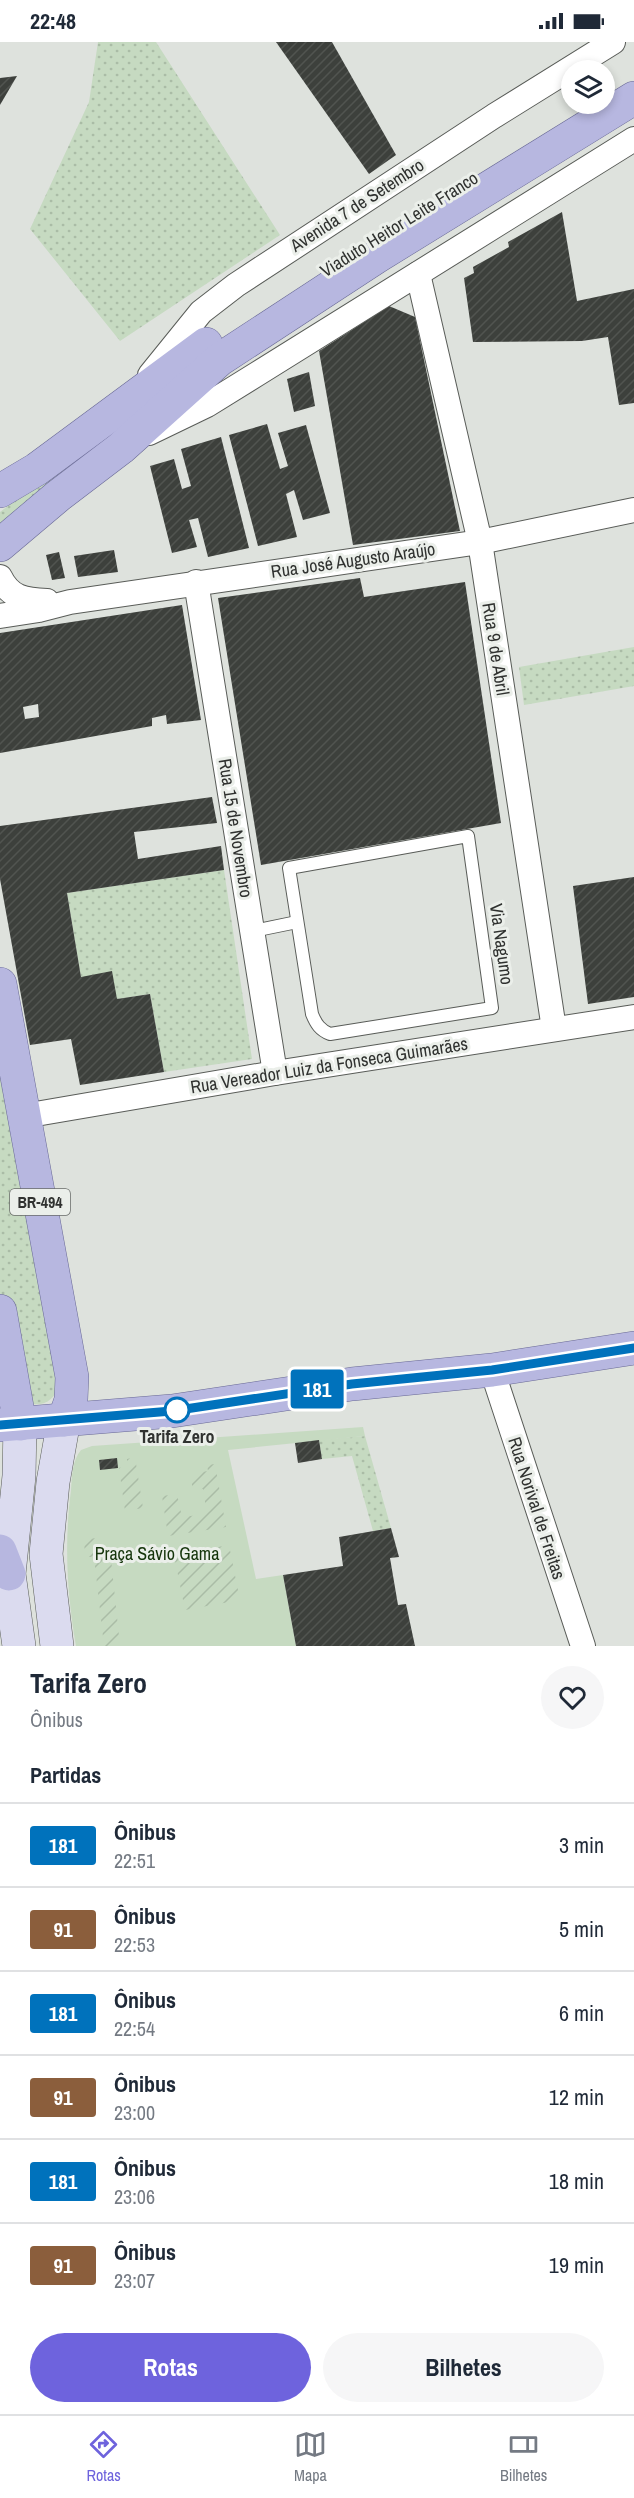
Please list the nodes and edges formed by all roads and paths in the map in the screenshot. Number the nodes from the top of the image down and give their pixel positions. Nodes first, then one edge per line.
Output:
1 (613, 42) edge
2 (634, 78) edge
3 (615, 89) edge
4 (634, 98) edge
5 (577, 114) edge
6 (634, 139) edge
7 (418, 274) junction
8 (212, 352) junction
9 (130, 400) junction
10 (121, 448) junction
11 (0, 491) edge
12 (634, 510) edge
13 (480, 542) junction
14 (2, 545) edge
15 (0, 577) edge
16 (196, 582) junction
17 (70, 602) junction
18 (0, 616) edge
19 (297, 922) junction
20 (253, 931) junction
21 (0, 984) edge
22 (634, 1017) edge
23 (554, 1029) junction
24 (275, 1073) junction
25 (24, 1116) junction
26 (0, 1311) edge
27 (634, 1348) edge
28 (492, 1370) junction
29 (63, 1420) junction
30 (10, 1424) edge
31 (4, 1563) edge
32 (19, 1646) edge
33 (57, 1646) edge
34 (582, 1646) edge

1 - 9 street, Avenida 7 de Setembro
2 - 3 main road
4 - 8 main road
5 - 8 main road, Viaduto Heitor Leite Franco
6 - 7 street
7 - 10 street
7 - 13 street, Rua 9 de Abril
8 - 9 main road, Avenida 7 de Setembro
8 - 10 main road
9 - 11 main road, Avenida 7 de Setembro
10 - 14 main road
12 - 13 street, Rua José Augusto Araújo
13 - 16 street, Rua José Augusto Araújo
13 - 23 street, Rua 9 de Abril
15 - 17 street, Rua José Augusto Araújo
16 - 17 street, Rua José Augusto Araújo
16 - 20 street, Rua 15 de Novembro
17 - 18 street, Rua José Augusto Araújo
19 - 19 lane, Via Nagumo
19 - 20 lane
20 - 24 street, Rua 15 de Novembro
21 - 25 main road, BR-494
22 - 23 street, Rua Vereador Luiz da Fonseca Guimarães
23 - 24 street, Rua Vereador Luiz da Fonseca Guimarães
24 - 25 street, Rua Vereador Luiz da Fonseca Guimarães
25 - 29 main road, BR-494
26 - 30 main road
27 - 28 main road
28 - 29 main road
28 - 34 street, Rua Norival de Freitas
29 - 30 main road
29 - 33 street
30 - 31 street
31 - 32 street

